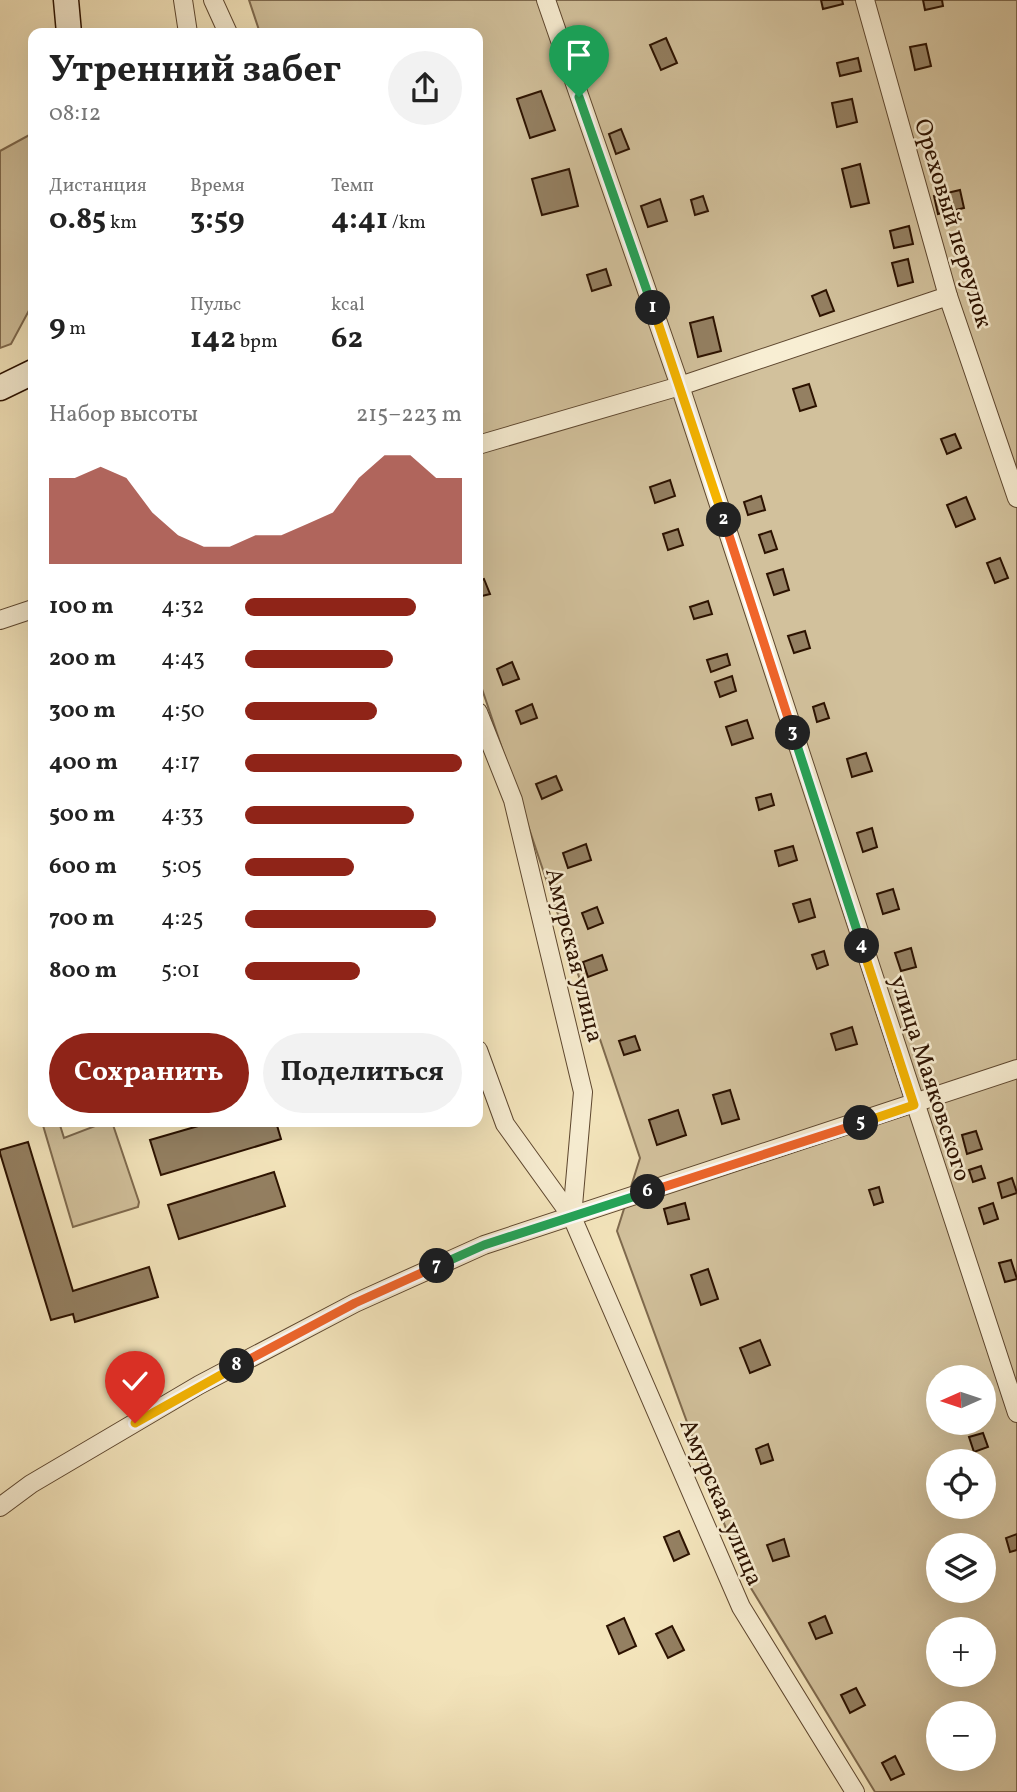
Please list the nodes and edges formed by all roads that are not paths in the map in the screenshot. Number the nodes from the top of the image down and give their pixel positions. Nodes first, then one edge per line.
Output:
1 (66, 0) edge
2 (183, 0) edge
3 (213, 0) edge
4 (546, 0) edge
5 (864, 0) edge
6 (69, 28) edge
7 (187, 28) edge
8 (226, 28) edge
9 (948, 296) junction
10 (28, 374) edge
11 (680, 386) junction
12 (0, 388) edge
13 (483, 444) edge
14 (1017, 498) edge
15 (28, 611) edge
16 (0, 620) edge
17 (483, 725) edge
18 (483, 1064) edge
19 (1017, 1069) edge
20 (914, 1105) junction
21 (572, 1217) junction
22 (1017, 1413) edge
23 (0, 1507) edge
24 (855, 1792) edge

1 - 6 main road
2 - 7 street
3 - 8 street
4 - 11 street, улица Маяковского
5 - 9 street, Ореховый переулок
9 - 11 street
9 - 14 street, Ореховый переулок
10 - 12 main road
11 - 13 street
11 - 20 street, улица Маяковского
15 - 16 street
17 - 21 street, Амурская улица
18 - 21 street, Амурская улица
19 - 20 street
20 - 21 street
20 - 22 street, улица Маяковского
21 - 23 street
21 - 24 street, Амурская улица

